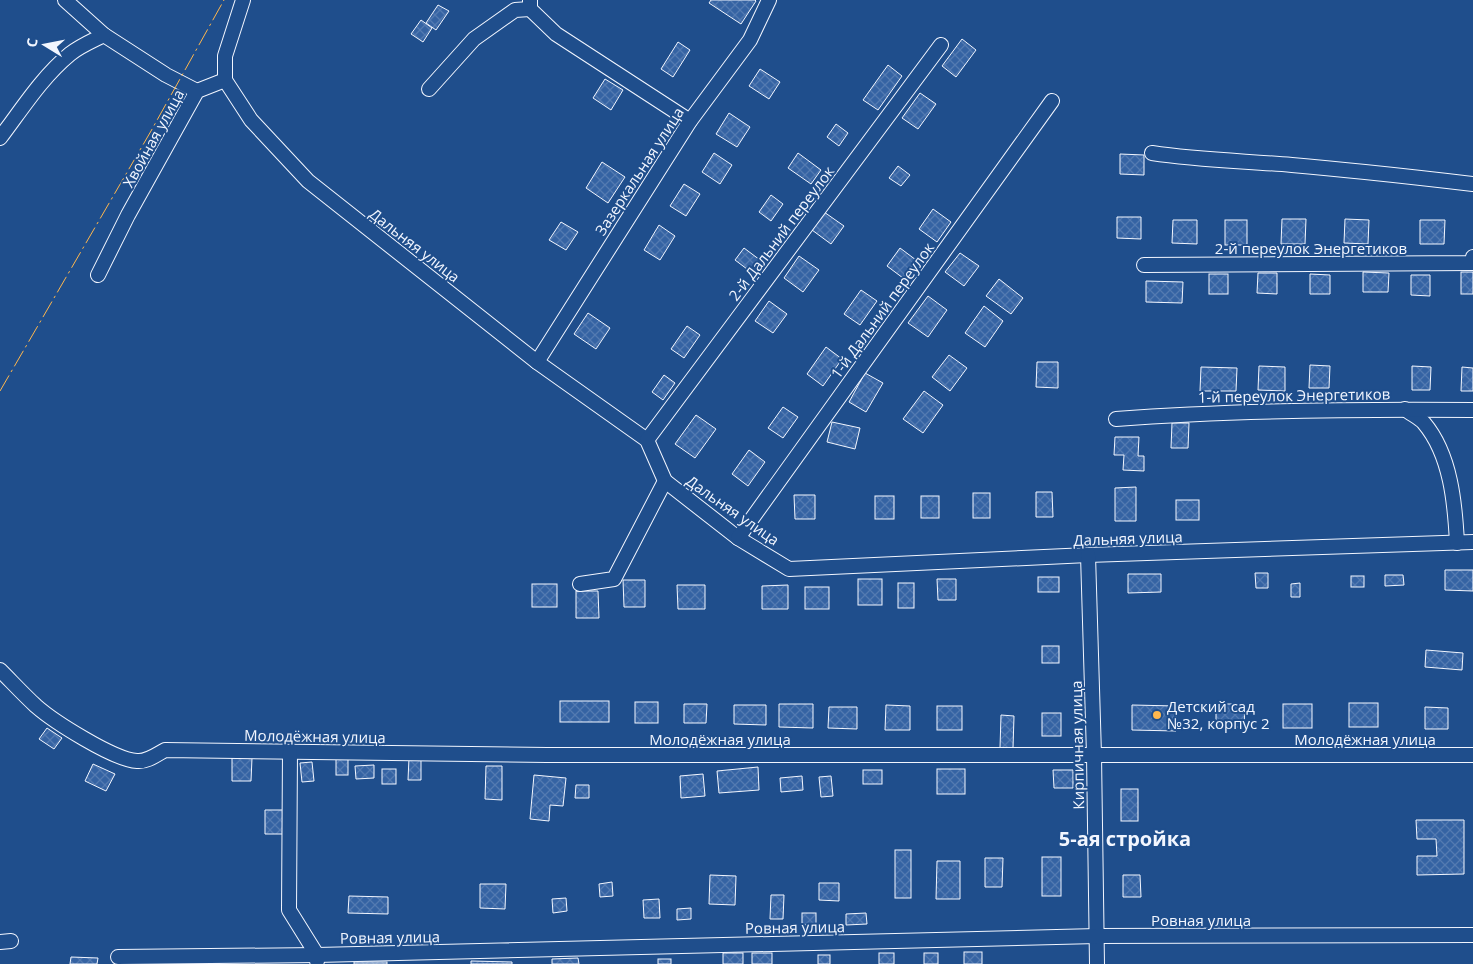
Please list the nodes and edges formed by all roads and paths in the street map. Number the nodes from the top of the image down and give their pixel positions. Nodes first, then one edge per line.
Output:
1 (65, 0) edge
2 (244, 0) edge
3 (770, 0) edge
4 (530, 4) edge
5 (104, 35) junction
6 (941, 45) dead end
7 (226, 80) junction
8 (429, 89) dead end
9 (197, 91) junction
10 (1052, 101) dead end
11 (690, 121) junction
12 (0, 138) edge
13 (1152, 153) dead end
14 (1473, 184) edge
15 (1473, 257) edge
16 (1144, 265) dead end
17 (98, 275) dead end
18 (538, 362) junction
19 (1406, 409) junction
20 (1473, 410) edge
21 (1116, 419) dead end
22 (647, 440) junction
23 (665, 482) junction
24 (738, 538) junction
25 (1473, 542) edge
26 (1457, 543) junction
27 (1088, 556) junction
28 (580, 584) dead end
29 (0, 670) edge
30 (290, 752) junction
31 (1094, 755) junction
32 (1473, 756) edge
33 (1473, 934) edge
34 (1097, 936) junction
35 (118, 958) dead end
36 (317, 960) edge
37 (1097, 964) edge

1 - 5 street
2 - 7 street
3 - 11 street, Зазеркальная улица
4 - 8 street
4 - 11 street
5 - 9 street
5 - 12 street
6 - 22 street, 2-й Дальний переулок
7 - 9 street, Хвойная улица
7 - 18 street, Дальняя улица
9 - 17 street, Хвойная улица
10 - 24 street, 1-й Дальний переулок
11 - 18 street, Зазеркальная улица
13 - 14 street
15 - 16 street, 2-й переулок Энергетиков
18 - 22 street, Дальняя улица
19 - 20 street, 1-й переулок Энергетиков
19 - 21 street, 1-й переулок Энергетиков
19 - 26 street
22 - 23 street, Дальняя улица
23 - 24 street, Дальняя улица
23 - 28 street
24 - 27 street, Дальняя улица
25 - 26 street, Дальняя улица
26 - 27 street, Дальняя улица
27 - 31 street, Кирпичная улица
29 - 30 street, Молодёжная улица
30 - 31 street, Молодёжная улица
30 - 36 street
31 - 32 street, Молодёжная улица
31 - 34 street, Кирпичная улица
33 - 34 street, Ровная улица
34 - 36 street, Ровная улица
34 - 37 street, Кирпичная улица
35 - 36 street, Ровная улица

